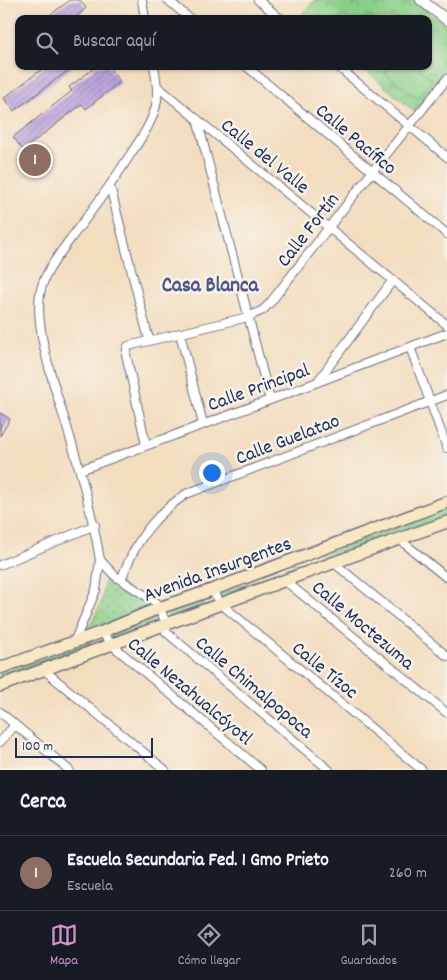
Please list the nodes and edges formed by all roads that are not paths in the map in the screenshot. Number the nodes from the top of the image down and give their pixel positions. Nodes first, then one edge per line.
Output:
1 (142, 0) edge
2 (168, 0) edge
3 (258, 0) edge
4 (421, 0) edge
5 (436, 12) junction
6 (447, 12) edge
7 (144, 15) edge
8 (185, 15) edge
9 (276, 15) edge
10 (447, 20) edge
11 (155, 70) edge
12 (251, 70) edge
13 (342, 70) edge
14 (447, 80) edge
15 (158, 87) junction
16 (197, 119) junction
17 (408, 126) junction
18 (447, 157) edge
19 (372, 172) junction
20 (110, 186) junction
21 (328, 227) junction
22 (447, 234) edge
23 (393, 280) junction
24 (248, 317) junction
25 (447, 325) edge
26 (180, 333) junction
27 (447, 333) edge
28 (149, 340) junction
29 (410, 347) junction
30 (317, 382) junction
31 (447, 395) edge
32 (270, 400) junction
33 (430, 401) junction
34 (203, 424) junction
35 (146, 445) junction
36 (447, 447) edge
37 (80, 470) junction
38 (447, 502) edge
39 (447, 522) edge
40 (95, 525) junction
41 (399, 539) junction
42 (100, 560) junction
43 (334, 563) junction
44 (0, 565) edge
45 (447, 578) edge
46 (121, 580) junction
47 (284, 580) junction
48 (212, 590) junction
49 (221, 604) junction
50 (159, 608) junction
51 (167, 625) junction
52 (102, 632) junction
53 (76, 640) junction
54 (112, 645) junction
55 (447, 656) edge
56 (0, 668) edge
57 (44, 670) junction
58 (0, 686) edge
59 (0, 712) edge
60 (447, 714) edge
61 (14, 725) junction
62 (0, 742) edge
63 (69, 770) edge
64 (165, 770) edge
65 (261, 770) edge
66 (329, 770) edge
67 (422, 770) edge

1 - 7 street
2 - 8 street
3 - 9 street
4 - 5 street
5 - 6 street
5 - 10 street
11 - 15 street
12 - 19 street, Calle Pacífico
13 - 17 street
14 - 17 street, Calle Fortín
15 - 16 street, Calle del Valle
15 - 20 street
16 - 21 street, Calle del Valle
16 - 24 street
17 - 18 street
17 - 19 street, Calle Fortín
19 - 21 street, Calle Fortín
19 - 22 street, Calle Pacífico
20 - 28 street
20 - 37 street
21 - 23 street, Calle del Valle
21 - 24 street, Calle Fortín
23 - 25 street, Calle del Valle
23 - 30 street
24 - 26 street, Calle Fortín
24 - 32 street
26 - 28 street, Calle Fortín
26 - 34 street
27 - 29 street, Calle Principal
28 - 35 street, Calle Fortín
29 - 30 street, Calle Principal
29 - 33 street
30 - 32 street, Calle Principal
31 - 33 street, Calle Guelatao
32 - 34 street, Calle Principal
33 - 36 street
33 - 46 street, Calle Guelatao
34 - 35 street, Calle Principal
35 - 37 street, Calle Principal
37 - 40 street
38 - 48 main road, Avenida Insurgentes
39 - 41 main road, Avenida Insurgentes
40 - 42 street
40 - 44 street
41 - 43 main road, Avenida Insurgentes
41 - 45 street
42 - 46 street
42 - 53 street
43 - 47 main road, Avenida Insurgentes
43 - 55 street
46 - 50 street
47 - 49 main road, Avenida Insurgentes
47 - 60 street, Calle Moctezuma
48 - 49 street, Calle Tízoc
48 - 50 main road, Avenida Insurgentes
49 - 51 main road, Avenida Insurgentes
49 - 67 street, Calle Tízoc
50 - 51 street
50 - 52 main road, Avenida Insurgentes
51 - 54 main road, Avenida Insurgentes
51 - 66 street, Calle Chimalpopoca
52 - 53 main road, Avenida Insurgentes
52 - 54 street, Calle Nezahualcóyotl
53 - 56 main road, Avenida Insurgentes
54 - 57 main road, Avenida Insurgentes
54 - 65 street, Calle Nezahualcóyotl
57 - 58 main road, Avenida Insurgentes
57 - 64 street
59 - 61 street
61 - 62 street
61 - 63 street

